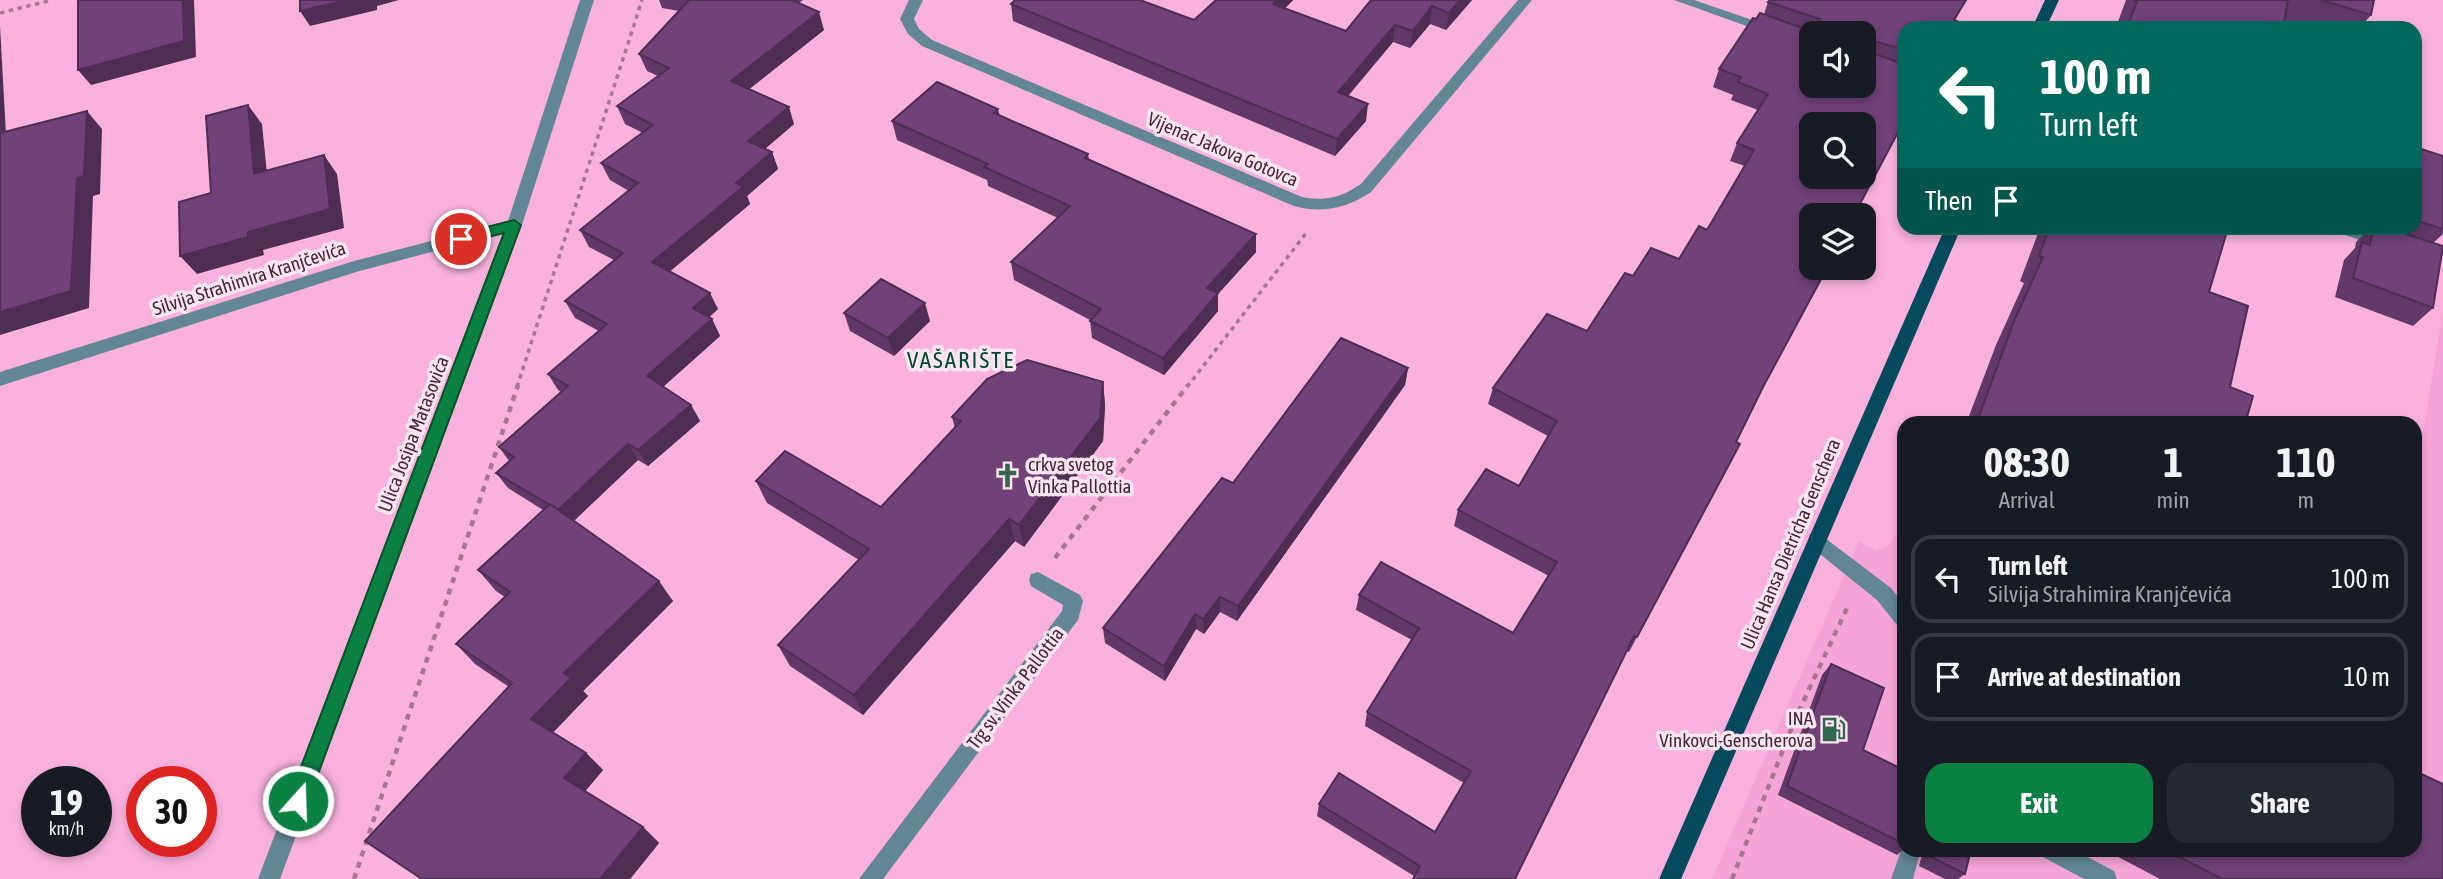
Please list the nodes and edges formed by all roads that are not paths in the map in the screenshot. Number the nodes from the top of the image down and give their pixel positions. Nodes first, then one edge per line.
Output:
1 (587, 0) edge
2 (916, 0) edge
3 (1525, 0) edge
4 (1681, 0) edge
5 (2052, 0) edge
6 (2042, 21) edge
7 (1799, 41) edge
8 (514, 225) junction
9 (1950, 235) edge
10 (2362, 235) edge
11 (2405, 249) edge
12 (0, 379) edge
13 (1817, 540) junction
14 (1038, 580) road end
15 (1897, 610) edge
16 (1908, 857) edge
17 (2064, 857) edge
18 (269, 879) edge
19 (870, 879) edge
20 (1670, 879) edge
21 (1902, 879) edge
22 (2106, 879) edge

1 - 8 street, Ulica Josipa Matasovića
2 - 3 street, Vijenac Jakova Gotovca
4 - 7 street
5 - 6 main road
8 - 12 street, Silvija Strahimira Kranjčevića
8 - 18 street, Ulica Josipa Matasovića
9 - 13 main road, Ulica Hansa Dietricha Genschera
10 - 11 street
13 - 15 street
13 - 20 main road, Ulica Hansa Dietricha Genschera
14 - 19 street, Trg sv. Vinka Pallottia
16 - 21 street
17 - 22 street

